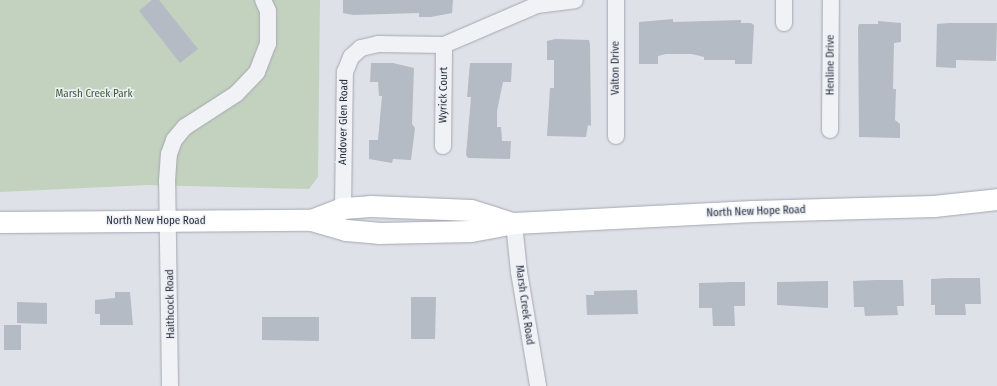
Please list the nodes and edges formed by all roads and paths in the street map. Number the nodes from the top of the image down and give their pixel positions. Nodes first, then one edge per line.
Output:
1 (263, 0) edge
2 (575, 0) edge
3 (616, 0) edge
4 (784, 0) edge
5 (831, 0) edge
6 (784, 23) dead end
7 (444, 45) junction
8 (830, 130) dead end
9 (616, 136) dead end
10 (443, 146) dead end
11 (997, 199) edge
12 (343, 208) junction
13 (311, 220) junction
14 (168, 221) junction
15 (0, 222) edge
16 (514, 223) junction
17 (170, 386) edge
18 (538, 386) edge

1 - 14 street, Haithcock Road
2 - 7 street, Andover Glen Road
3 - 9 street, Valton Drive
4 - 6 street
5 - 8 street, Henline Drive
7 - 10 street, Wyrick Court
7 - 12 street, Andover Glen Road
11 - 16 main road, North New Hope Road
12 - 13 main road, North New Hope Road
12 - 16 main road, North New Hope Road
13 - 14 main road, North New Hope Road
13 - 16 main road, North New Hope Road
14 - 15 main road, North New Hope Road
14 - 17 street, Haithcock Road
16 - 18 street, Marsh Creek Road

